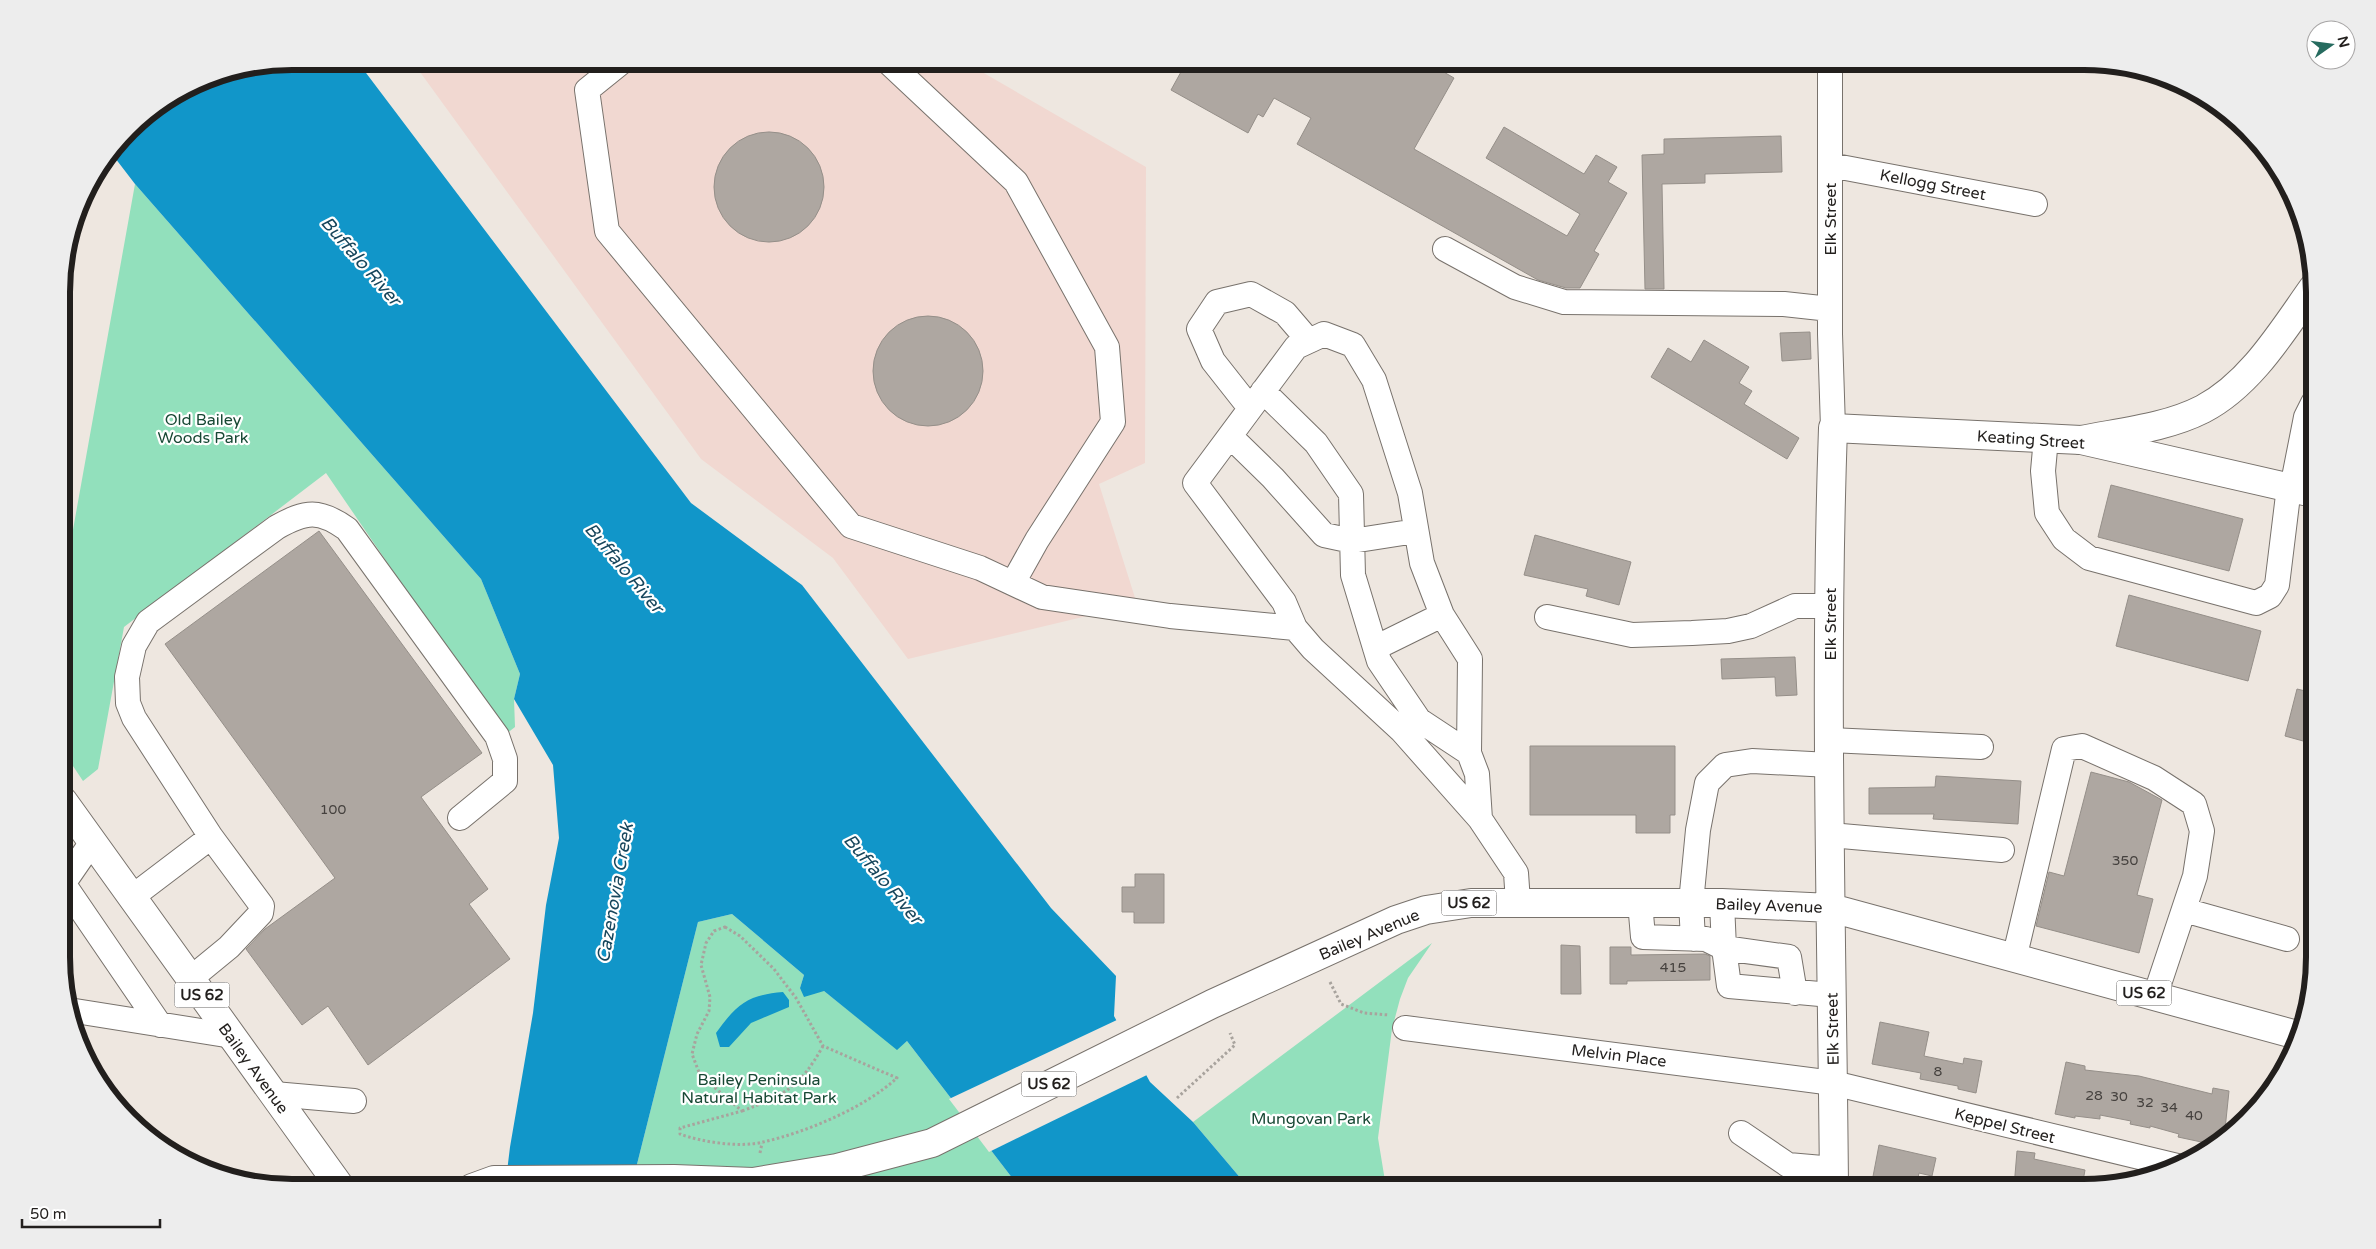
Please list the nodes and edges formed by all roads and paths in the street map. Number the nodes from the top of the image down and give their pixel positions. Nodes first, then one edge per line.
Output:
1 (612, 70) edge
2 (897, 70) edge
3 (1830, 70) edge
4 (1830, 165) junction
5 (2035, 204) dead end
6 (1445, 249) dead end
7 (2306, 298) edge
8 (1830, 309) junction
9 (1309, 341) junction
10 (1256, 400) junction
11 (2306, 417) edge
12 (1833, 428) junction
13 (1230, 436) junction
14 (2046, 438) junction
15 (2081, 440) junction
16 (2298, 489) edge
17 (1416, 531) junction
18 (1352, 541) junction
19 (1013, 583) junction
20 (1830, 606) junction
21 (1442, 615) junction
22 (1546, 617) dead end
23 (1295, 628) junction
24 (1375, 648) junction
25 (1981, 746) dead end
26 (1469, 753) junction
27 (1830, 753) junction
28 (70, 811) edge
29 (460, 818) dead end
30 (1480, 819) junction
31 (1830, 836) junction
32 (211, 837) junction
33 (92, 842) junction
34 (2002, 850) dead end
35 (70, 874) edge
36 (70, 894) edge
37 (132, 897) junction
38 (1518, 902) junction
39 (1640, 902) junction
40 (1691, 902) junction
41 (1722, 903) junction
42 (1831, 908) junction
43 (2184, 910) junction
44 (1693, 939) junction
45 (2287, 939) dead end
46 (1724, 948) junction
47 (2014, 959) junction
48 (190, 979) junction
49 (1330, 982) dead end
50 (1795, 993) junction
51 (1832, 995) junction
52 (2155, 996) junction
53 (77, 1011) edge
54 (160, 1025) junction
55 (1405, 1028) joint
56 (1230, 1033) dead end
57 (2292, 1034) edge
58 (232, 1036) junction
59 (823, 1046) junction
60 (1833, 1083) junction
61 (274, 1094) junction
62 (1177, 1098) dead end
63 (354, 1101) dead end
64 (742, 1111) junction
65 (1741, 1133) dead end
66 (762, 1143) junction
67 (760, 1153) dead end
68 (2166, 1163) edge
69 (1834, 1178) edge
70 (335, 1179) edge
71 (771, 1179) edge

1 - 19 street
2 - 19 street
3 - 4 street, Elk Street
4 - 5 street, Kellogg Street
4 - 8 street, Elk Street
6 - 8 street
7 - 15 main road
8 - 12 street, Elk Street
9 - 10 street
9 - 10 street
9 - 17 street
10 - 13 street
10 - 18 street
11 - 16 street
12 - 14 main road, Keating Street
12 - 20 main road, Elk Street
13 - 18 street
13 - 23 street
14 - 15 main road, Keating Street
14 - 16 street
15 - 16 main road, Keating Street
17 - 18 street
17 - 21 street
18 - 24 street
19 - 23 street
20 - 22 street
20 - 27 main road, Elk Street
21 - 24 street
21 - 26 street
23 - 30 street
24 - 26 street
25 - 27 street
26 - 30 street
27 - 31 main road, Elk Street
27 - 40 street
28 - 33 main road, Bailey Avenue / US 62
29 - 32 street
30 - 38 street
31 - 34 street
31 - 42 main road, Elk Street
32 - 37 street
32 - 48 street
33 - 35 street
33 - 37 main road, Bailey Avenue / US 62
36 - 54 street
37 - 48 main road, Bailey Avenue / US 62
38 - 39 main road, Bailey Avenue / US 62
38 - 71 main road, Bailey Avenue / US 62
39 - 40 main road, Bailey Avenue / US 62
39 - 44 street
40 - 41 main road, Bailey Avenue / US 62
40 - 44 street
41 - 42 main road, Bailey Avenue / US 62
41 - 46 street
42 - 47 main road, Bailey Avenue / US 62
42 - 51 main road, Elk Street
43 - 45 street
43 - 47 street
43 - 52 street
44 - 46 street
46 - 50 street
46 - 50 street
47 - 52 main road, Bailey Avenue / US 62
48 - 58 main road, Bailey Avenue / US 62
49 - 55 path
50 - 51 street
51 - 60 main road, Elk Street
52 - 57 main road, Bailey Avenue / US 62
53 - 54 street
54 - 58 street
55 - 60 street, Melvin Place
56 - 62 path
58 - 61 main road, Bailey Avenue / US 62
59 - 64 path
59 - 64 path
59 - 66 path
60 - 68 street, Keppel Street
60 - 69 main road, Elk Street
61 - 63 street
61 - 70 main road, Bailey Avenue / US 62
64 - 66 path
65 - 69 street
66 - 67 path

